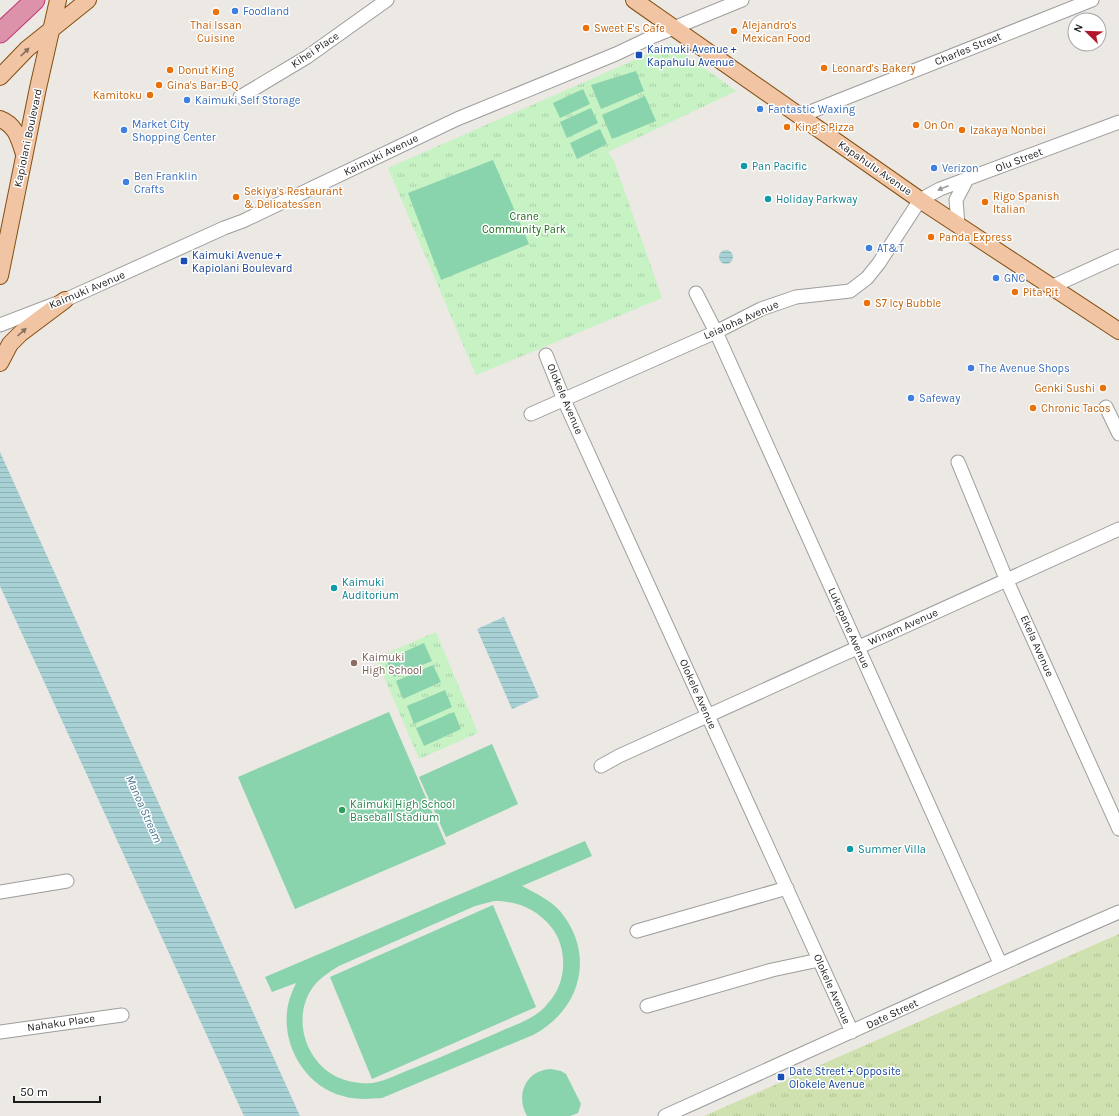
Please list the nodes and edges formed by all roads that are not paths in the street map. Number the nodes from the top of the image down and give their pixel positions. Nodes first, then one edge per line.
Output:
1 (58, 0) edge
2 (88, 0) edge
3 (387, 0) edge
4 (634, 0) edge
5 (742, 0) edge
6 (1092, 0) edge
7 (32, 3) edge
8 (52, 28) junction
9 (673, 28) junction
10 (0, 33) edge
11 (0, 77) edge
12 (240, 97) dead end
13 (800, 116) junction
14 (0, 120) edge
15 (1119, 122) edge
16 (25, 156) junction
17 (967, 179) junction
18 (920, 200) junction
19 (958, 225) junction
20 (1119, 256) edge
21 (0, 276) edge
22 (1052, 287) junction
23 (696, 293) dead end
24 (65, 300) junction
25 (0, 325) edge
26 (1119, 331) edge
27 (716, 332) junction
28 (546, 355) dead end
29 (0, 363) edge
30 (564, 400) junction
31 (1106, 407) dead end
32 (531, 414) dead end
33 (1119, 434) edge
34 (958, 462) dead end
35 (1119, 529) edge
36 (1007, 580) junction
37 (857, 647) junction
38 (707, 715) junction
39 (601, 766) dead end
40 (1119, 829) edge
41 (67, 881) dead end
42 (787, 888) junction
43 (0, 892) edge
44 (1119, 912) edge
45 (638, 931) dead end
46 (818, 960) junction
47 (1000, 963) junction
48 (647, 1006) dead end
49 (122, 1015) dead end
50 (0, 1032) edge
51 (852, 1032) junction
52 (665, 1116) edge

1 - 8 main road, Kapiolani Boulevard
2 - 8 main road
3 - 12 street, Kihei Place
4 - 9 main road, Kapahulu Avenue
5 - 9 street, Kaimuki Avenue
6 - 13 street, Charles Street
7 - 10 highway
11 -> 8 main road
8 - 16 main road, Kapiolani Boulevard
9 - 13 main road, Kapahulu Avenue
9 - 24 street, Kaimuki Avenue
13 - 18 main road, Kapahulu Avenue
14 - 16 main road
15 - 17 street, Olu Street
16 - 21 main road, Kapiolani Boulevard
17 -> 18 street, Olu Street
17 - 19 street
18 - 19 main road, Kapahulu Avenue
18 - 27 street, Leialoha Avenue
19 - 22 main road, Kapahulu Avenue
20 - 22 street
22 - 26 main road, Kapahulu Avenue
23 - 27 street, Lukepane Avenue
24 - 25 street, Kaimuki Avenue
29 -> 24 main road
27 - 30 street, Leialoha Avenue
27 - 37 street, Lukepane Avenue
28 - 30 street, Olokele Avenue
30 - 32 street, Leialoha Avenue
30 - 38 street, Olokele Avenue
31 - 33 street
34 - 36 street, Ekela Avenue
35 - 36 street, Winam Avenue
36 - 37 street, Winam Avenue
36 - 40 street, Ekela Avenue
37 - 38 street, Winam Avenue
37 - 47 street, Lukepane Avenue
38 - 39 street, Winam Avenue
38 - 42 street, Olokele Avenue
41 - 43 street
42 - 45 street
42 - 46 street, Olokele Avenue
44 - 47 street, Date Street
46 - 48 street
46 - 51 street, Olokele Avenue
47 - 51 street, Date Street
49 - 50 street, Nahaku Place
51 - 52 street, Date Street

